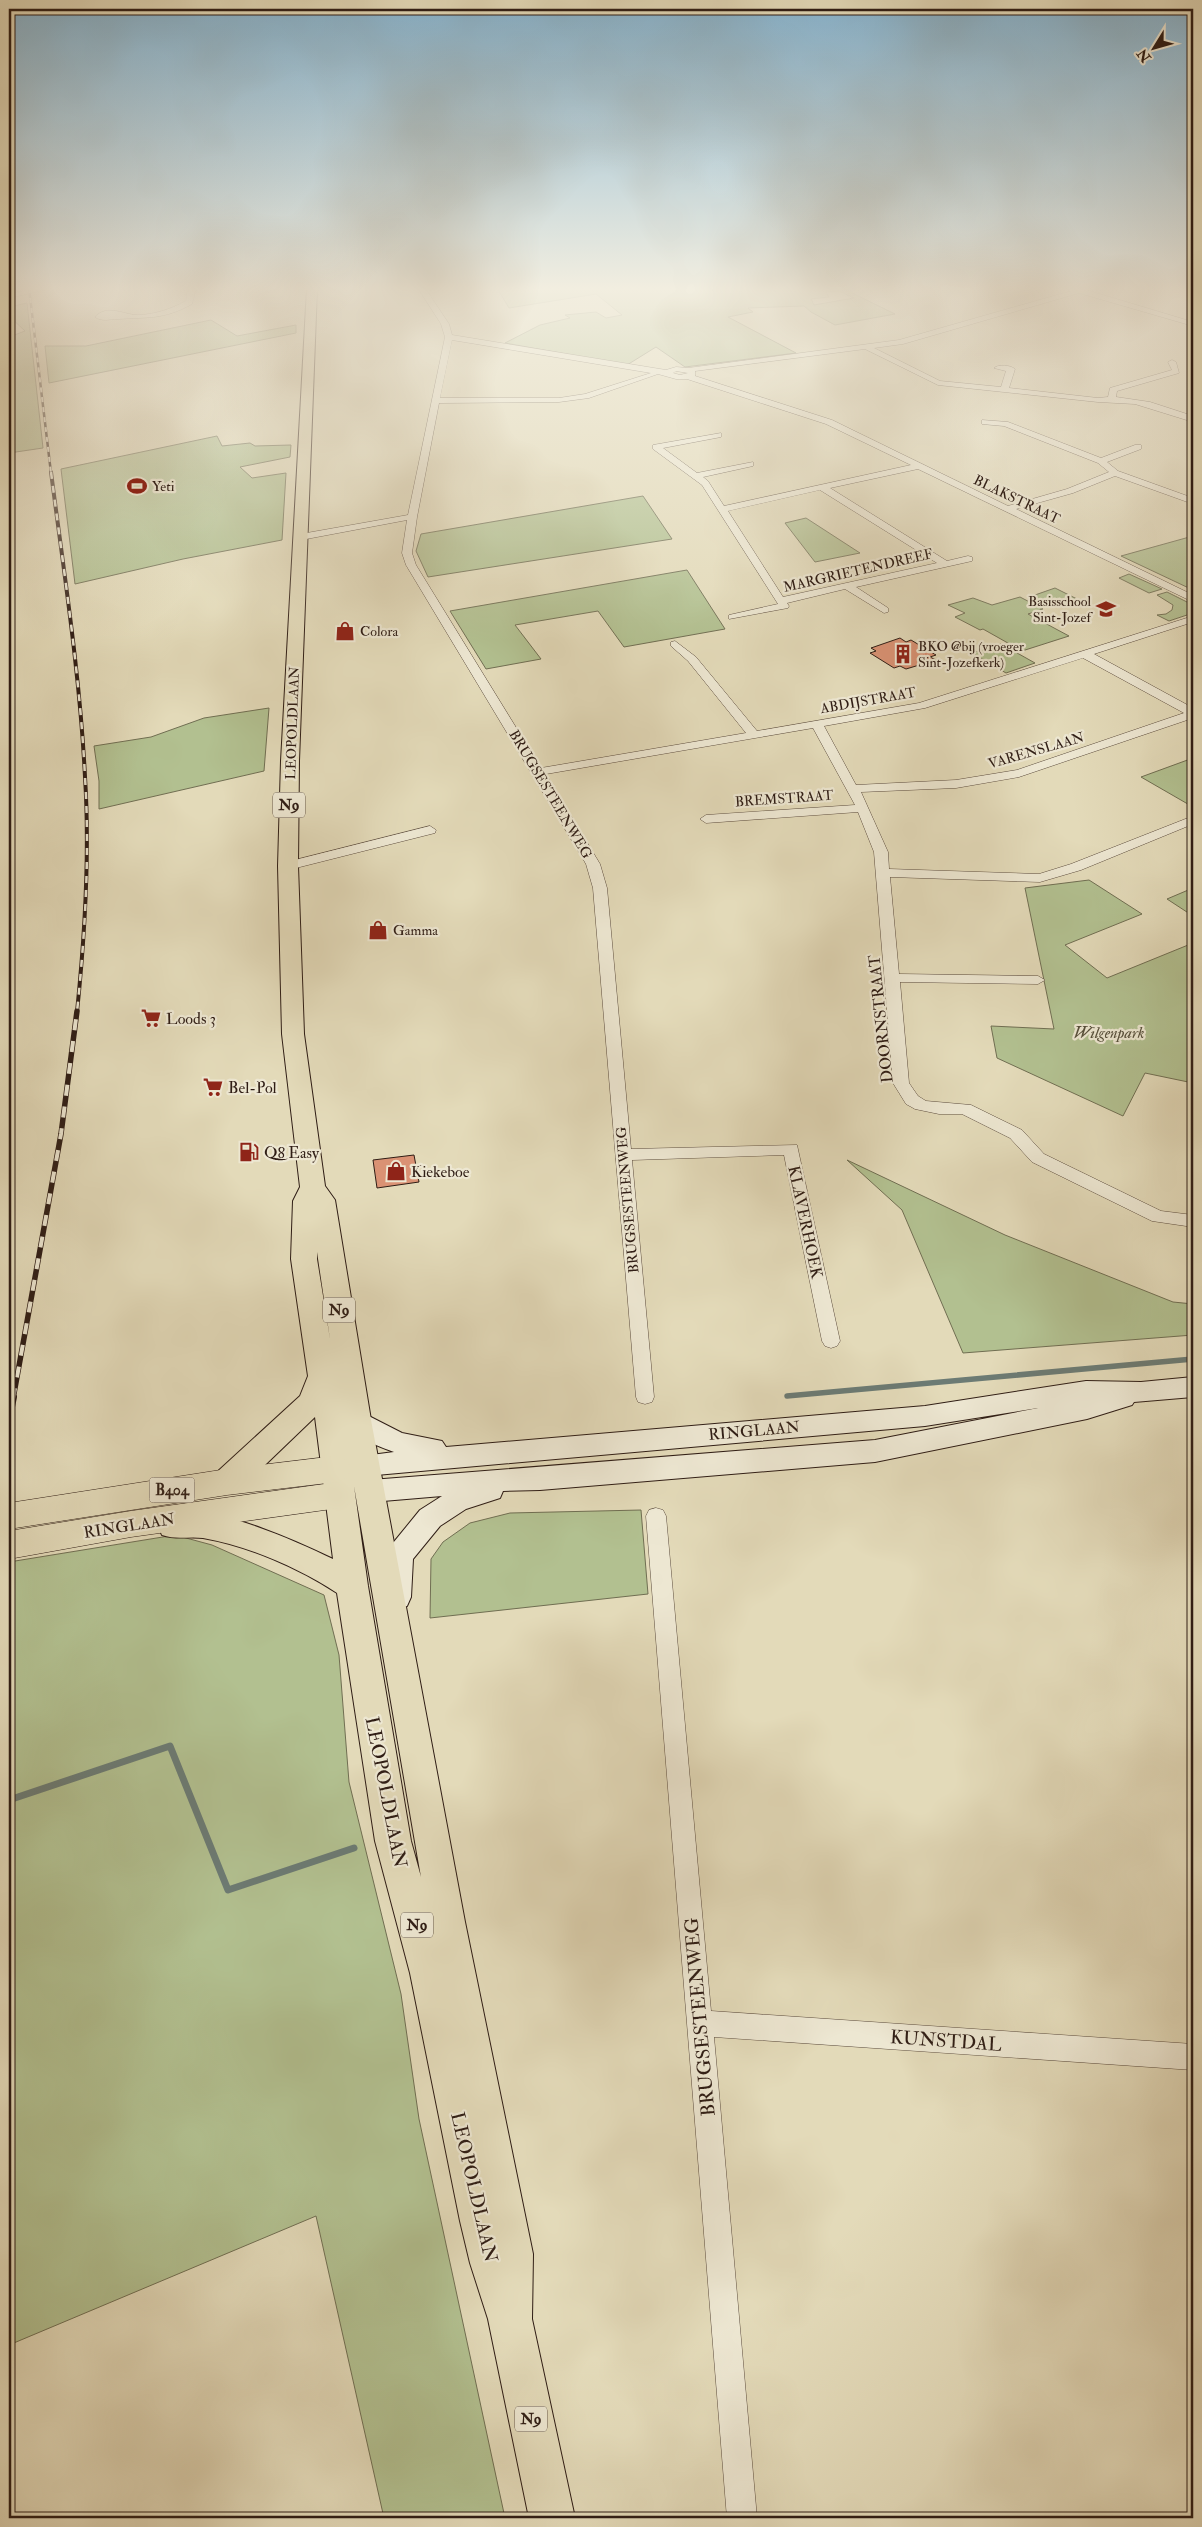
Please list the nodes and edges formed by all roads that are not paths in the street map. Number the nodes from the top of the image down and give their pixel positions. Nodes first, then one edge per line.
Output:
1 (307, 406) edge
2 (434, 406) edge
3 (782, 406) edge
4 (1157, 406) edge
5 (1193, 419) edge
6 (985, 422) dead end
7 (718, 434) dead end
8 (1138, 447) dead end
9 (1101, 461) junction
10 (750, 464) dead end
11 (919, 466) junction
12 (1115, 473) junction
13 (694, 476) junction
14 (705, 483) junction
15 (824, 488) junction
16 (1193, 500) edge
17 (739, 505) junction
18 (723, 509) junction
19 (1007, 509) junction
20 (412, 517) junction
21 (301, 537) junction
22 (968, 559) dead end
23 (945, 564) junction
24 (848, 586) junction
25 (1193, 599) edge
26 (780, 601) junction
27 (884, 610) dead end
28 (732, 617) dead end
29 (1193, 619) edge
30 (675, 644) dead end
31 (1085, 654) junction
32 (1193, 714) edge
33 (817, 725) junction
34 (754, 735) junction
35 (538, 772) junction
36 (852, 789) junction
37 (863, 808) junction
38 (706, 819) dead end
39 (1193, 820) edge
40 (430, 830) dead end
41 (288, 866) junction
42 (883, 873) junction
43 (893, 978) junction
44 (1038, 980) dead end
45 (623, 1155) junction
46 (313, 1187) junction
47 (1193, 1221) edge
48 (831, 1341) dead end
49 (322, 1377) junction
50 (1193, 1387) edge
51 (1141, 1392) junction
52 (645, 1397) dead end
53 (357, 1420) junction
54 (469, 1455) junction
55 (540, 1479) junction
56 (353, 1480) junction
57 (227, 1482) junction
58 (9, 1516) edge
59 (656, 1516) dead end
60 (132, 1524) junction
61 (9, 1545) edge
62 (352, 1586) junction
63 (393, 1615) junction
64 (699, 2022) junction
65 (1193, 2057) edge
66 (510, 2319) junction
67 (552, 2518) edge
68 (742, 2518) edge

1 - 21 main road, LEOPOLDLAAN / N9
2 - 20 street, BRUGSESTEENWEG
3 - 11 street, BLAKSTRAAT
4 - 5 street
6 - 9 street
7 - 13 street
8 - 9 street
9 - 12 street
10 - 13 street
11 - 15 street
11 - 19 street, BLAKSTRAAT
12 - 16 street
12 - 19 street
13 - 14 street
14 - 17 street
14 - 18 street
15 - 17 street
15 - 23 street
17 - 18 street
18 - 26 street
19 - 25 street, BLAKSTRAAT
20 - 21 street
20 - 35 street, BRUGSESTEENWEG
21 - 41 main road, LEOPOLDLAAN / N9
22 - 23 street, MARGRIETENDREEF
23 - 24 street, MARGRIETENDREEF
24 - 26 street, MARGRIETENDREEF
24 - 27 street
26 - 28 street, MARGRIETENDREEF
29 - 31 street, ABDIJSTRAAT
30 - 34 street
31 - 32 street
31 - 33 street, ABDIJSTRAAT
32 - 36 street, VARENSLAAN
33 - 34 street, ABDIJSTRAAT
33 - 36 street, DOORNSTRAAT
34 - 35 street, ABDIJSTRAAT
35 - 45 street, BRUGSESTEENWEG
36 - 37 street, DOORNSTRAAT
37 - 38 street, BREMSTRAAT
37 - 42 street, DOORNSTRAAT
39 - 42 street
40 - 41 street
41 - 46 main road, LEOPOLDLAAN / N9
42 - 43 street, DOORNSTRAAT
43 - 44 street
43 - 47 street, DOORNSTRAAT
45 - 48 street, KLAVERHOEK
45 - 52 street, BRUGSESTEENWEG
46 - 49 main road, LEOPOLDLAAN / N9
46 - 53 main road, LEOPOLDLAAN / N9
49 - 56 main road, LEOPOLDLAAN / N9
49 - 57 main road
50 - 51 main road, RINGLAAN
51 - 54 main road, RINGLAAN
51 - 55 main road, RINGLAAN
53 - 54 main road
53 - 56 main road, LEOPOLDLAAN / N9
54 - 56 main road, RINGLAAN
55 - 56 main road, RINGLAAN
55 - 63 main road
56 - 57 highway, RINGLAAN / B404
56 - 60 highway, RINGLAAN / B404
56 - 62 main road, LEOPOLDLAAN / N9
56 - 63 main road, LEOPOLDLAAN / N9
57 - 58 highway, RINGLAAN / B404
59 - 64 street, BRUGSESTEENWEG
60 - 61 highway, RINGLAAN / B404
60 - 62 main road
62 - 66 main road, LEOPOLDLAAN / N9
63 - 66 main road, LEOPOLDLAAN / N9
64 - 65 street, KUNSTDAL
64 - 68 street, BRUGSESTEENWEG
66 - 67 main road, LEOPOLDLAAN / N9

